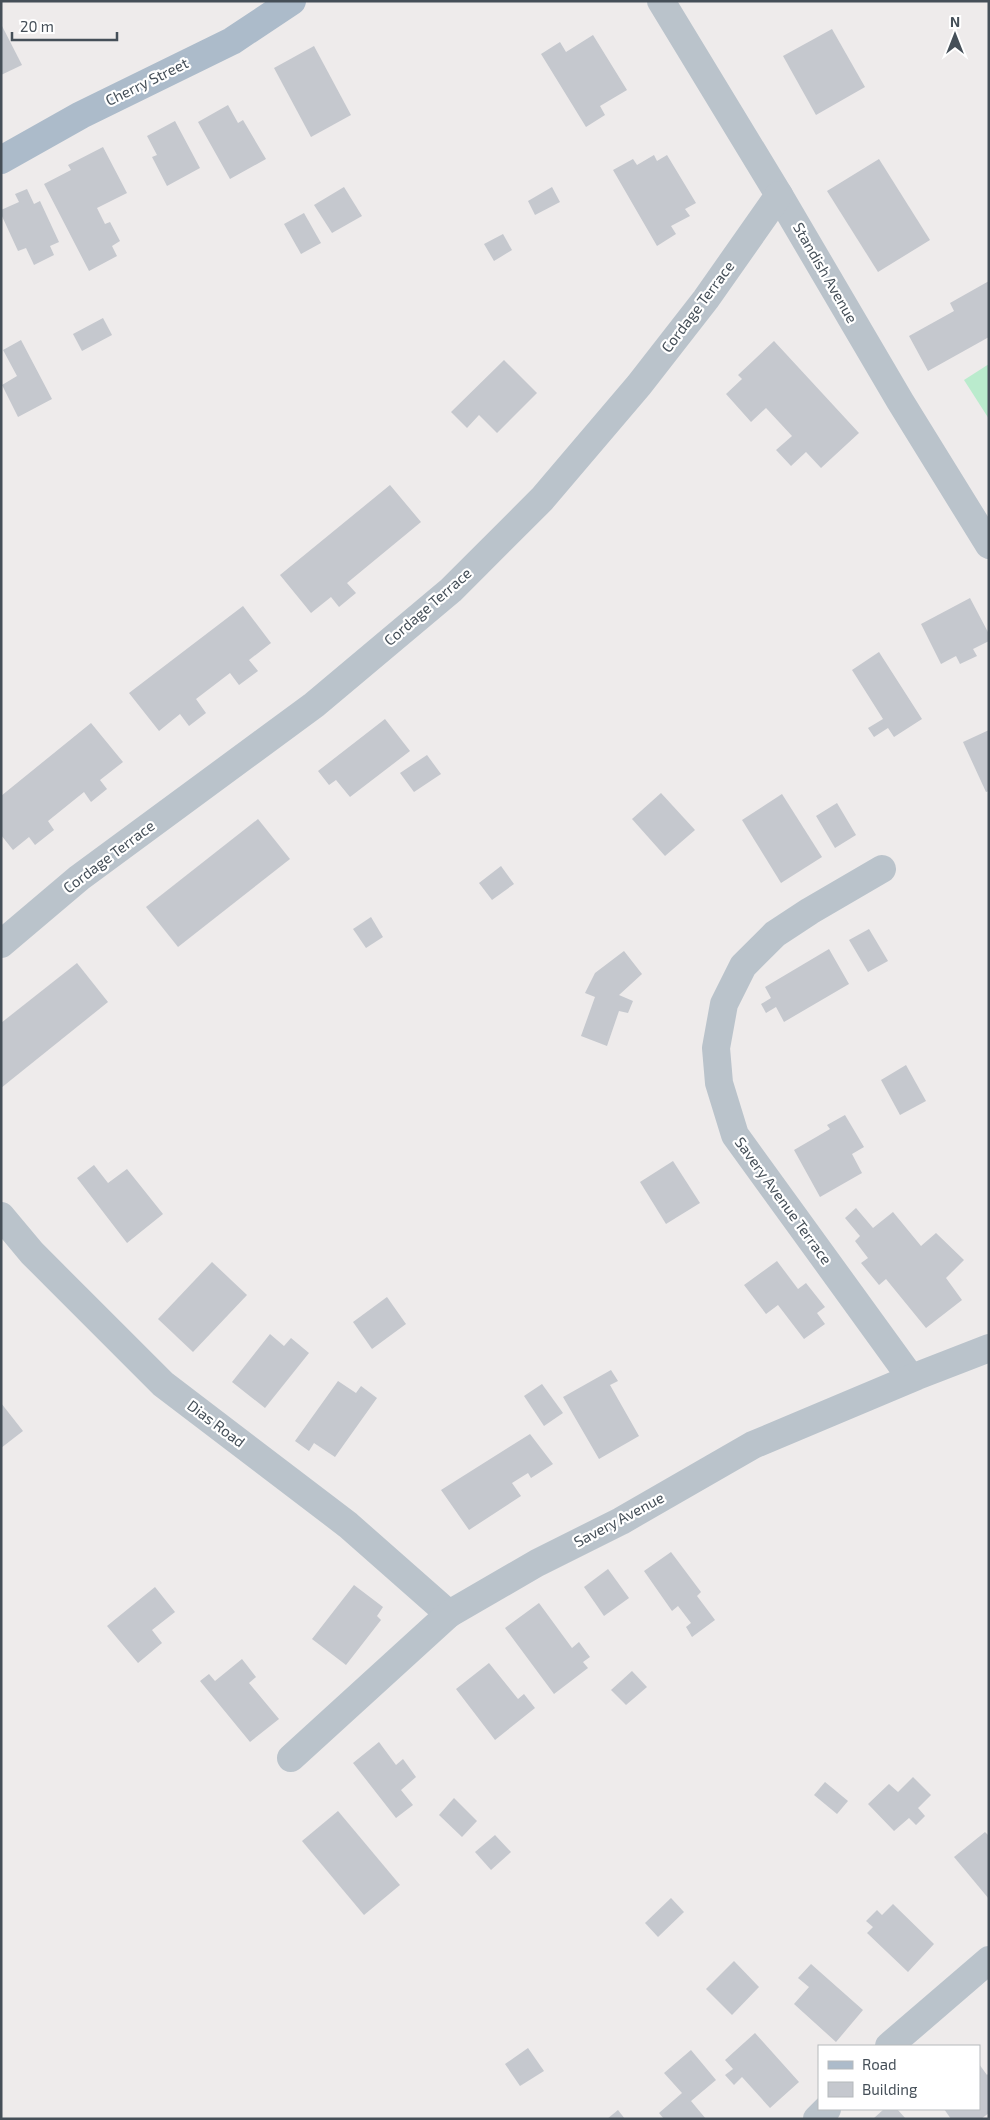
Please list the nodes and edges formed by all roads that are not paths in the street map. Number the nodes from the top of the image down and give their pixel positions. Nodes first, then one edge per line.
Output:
1 (292, 1) edge
2 (661, 1) edge
3 (1, 160) edge
4 (780, 196) junction
5 (989, 545) edge
6 (882, 869) dead end
7 (1, 944) edge
8 (1, 1216) edge
9 (989, 1348) edge
10 (911, 1378) junction
11 (449, 1614) junction
12 (291, 1758) dead end
13 (989, 1960) edge
14 (890, 2045) edge
15 (826, 2110) edge
16 (817, 2119) edge

1 - 3 main road, Cherry Street
2 - 4 street, Standish Avenue
4 - 5 street, Standish Avenue
4 - 7 street, Cordage Terrace
6 - 10 street, Savery Avenue Terrace
8 - 11 street, Dias Road
9 - 10 street, Savery Avenue
10 - 11 street, Savery Avenue
11 - 12 street, Savery Avenue
13 - 14 street
15 - 16 street

